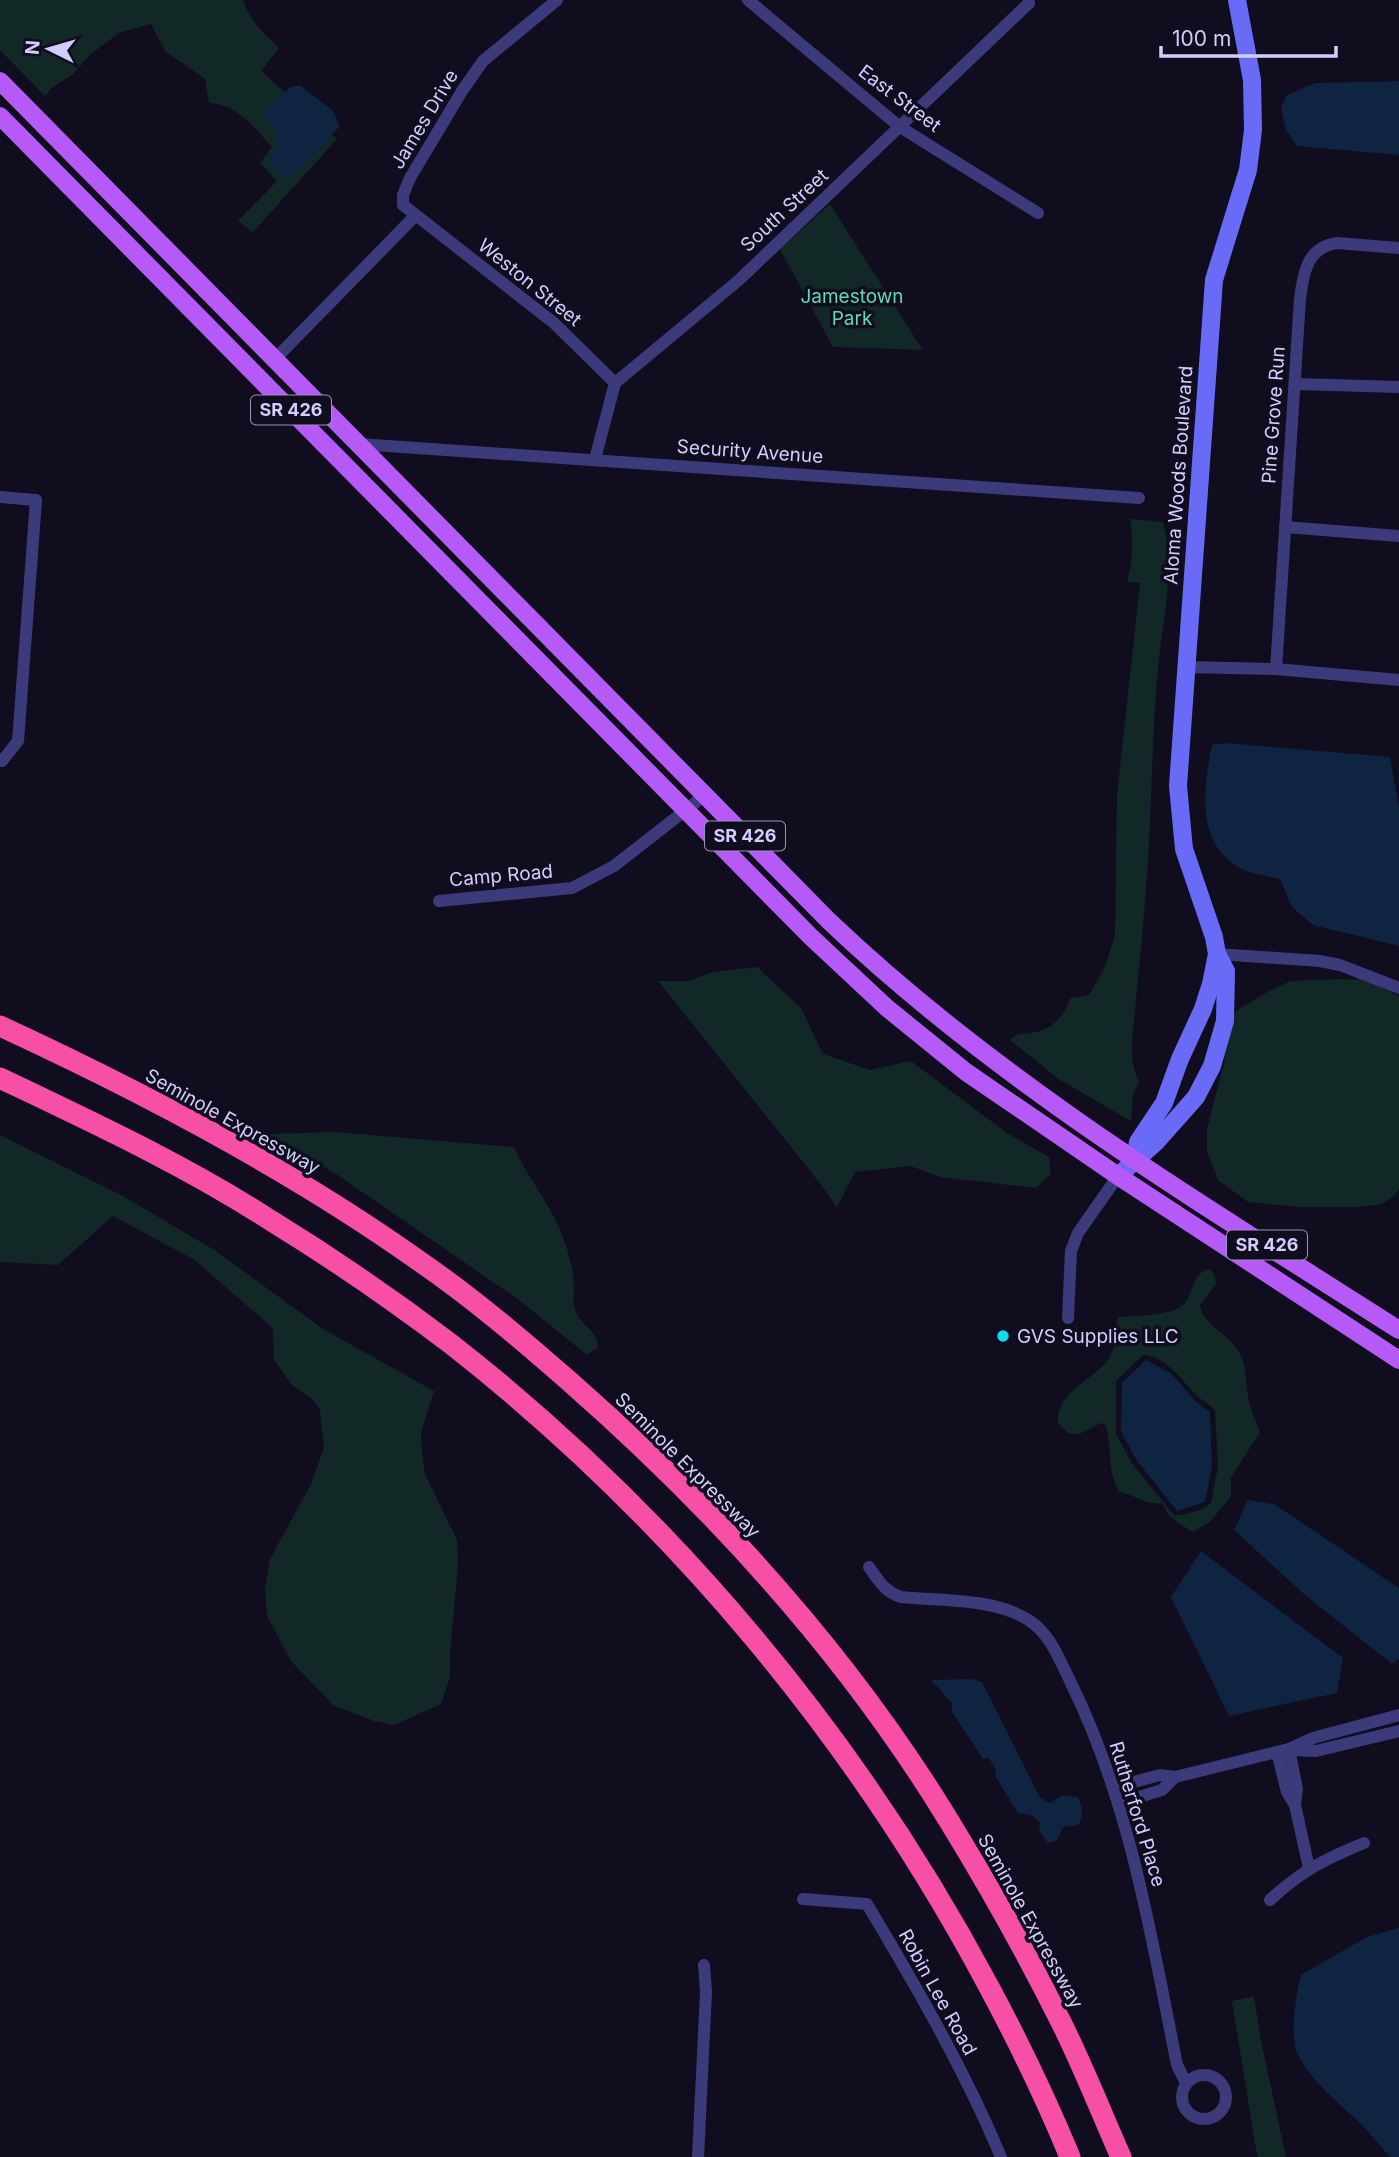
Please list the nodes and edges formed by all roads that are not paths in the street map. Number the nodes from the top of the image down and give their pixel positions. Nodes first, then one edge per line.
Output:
1 (557, 0) edge
2 (748, 0) edge
3 (1237, 0) edge
4 (1029, 3) dead end
5 (0, 81) edge
6 (0, 116) edge
7 (900, 127) junction
8 (1038, 213) dead end
9 (415, 216) junction
10 (1399, 248) edge
11 (225, 343) junction
12 (275, 359) junction
13 (615, 383) junction
14 (1295, 384) junction
15 (1399, 387) edge
16 (273, 392) junction
17 (312, 396) junction
18 (359, 444) junction
19 (595, 459) junction
20 (0, 497) edge
21 (1139, 498) dead end
22 (1286, 527) junction
23 (1399, 536) edge
24 (1186, 667) junction
25 (1276, 669) junction
26 (1399, 680) edge
27 (0, 761) edge
28 (705, 795) junction
29 (686, 810) junction
30 (439, 901) dead end
31 (1217, 954) junction
32 (1399, 988) edge
33 (0, 1026) edge
34 (0, 1078) edge
35 (1135, 1161) junction
36 (1118, 1176) junction
37 (1068, 1318) dead end
38 (1399, 1330) edge
39 (1399, 1360) edge
40 (869, 1567) dead end
41 (1399, 1716) edge
42 (1399, 1731) edge
43 (1283, 1751) junction
44 (1175, 1777) junction
45 (1144, 1780) junction
46 (1115, 1787) junction
47 (1148, 1794) junction
48 (1119, 1803) junction
49 (1364, 1843) dead end
50 (1309, 1868) junction
51 (803, 1899) dead end
52 (1270, 1900) dead end
53 (704, 1965) dead end
54 (1186, 2083) dead end
55 (698, 2157) edge
56 (1001, 2157) edge
57 (1070, 2157) edge
58 (1121, 2157) edge

1 - 9 street, James Drive
2 - 7 street, East Street
3 - 24 street, Aloma Woods Boulevard
4 - 7 street, South Street
5 - 12 main road, SR 426
6 - 11 main road, SR 426
7 - 8 street, East Street
7 - 13 street, South Street
9 - 12 street
9 - 13 street, Weston Street
10 - 14 street, Pine Grove Run
11 - 12 main road
11 - 16 main road, SR 426
12 - 17 main road, SR 426
13 - 19 street
14 - 15 street
14 - 22 street, Pine Grove Run
16 - 17 main road
16 - 29 main road, SR 426
17 - 18 main road, SR 426
18 - 19 street, Security Avenue
18 - 28 main road, SR 426
19 - 21 street, Security Avenue
20 - 27 street
22 - 23 street
22 - 25 street, Pine Grove Run
24 - 25 street
24 - 31 street, Aloma Woods Boulevard
25 - 26 street
28 - 29 street, Camp Road
28 - 35 main road, SR 426
29 - 30 street, Camp Road
29 - 36 main road, SR 426
31 - 32 street
31 - 35 street, Aloma Woods Boulevard
31 - 35 street, Aloma Woods Boulevard
33 - 58 highway, Seminole Expressway
34 - 57 highway
35 - 36 street, Aloma Woods Boulevard
35 - 38 main road, SR 426
36 - 37 street
36 - 39 main road, SR 426
40 - 46 street, Rutherford Place
41 - 43 street
42 - 43 street
43 - 44 street
43 - 50 street
44 - 45 street
44 - 47 street
45 - 46 street
45 - 47 street
46 - 48 street, Rutherford Place
47 - 48 street
48 - 54 street, Rutherford Place
49 - 50 street
50 - 52 street
51 - 56 street, Robin Lee Road
53 - 55 street

